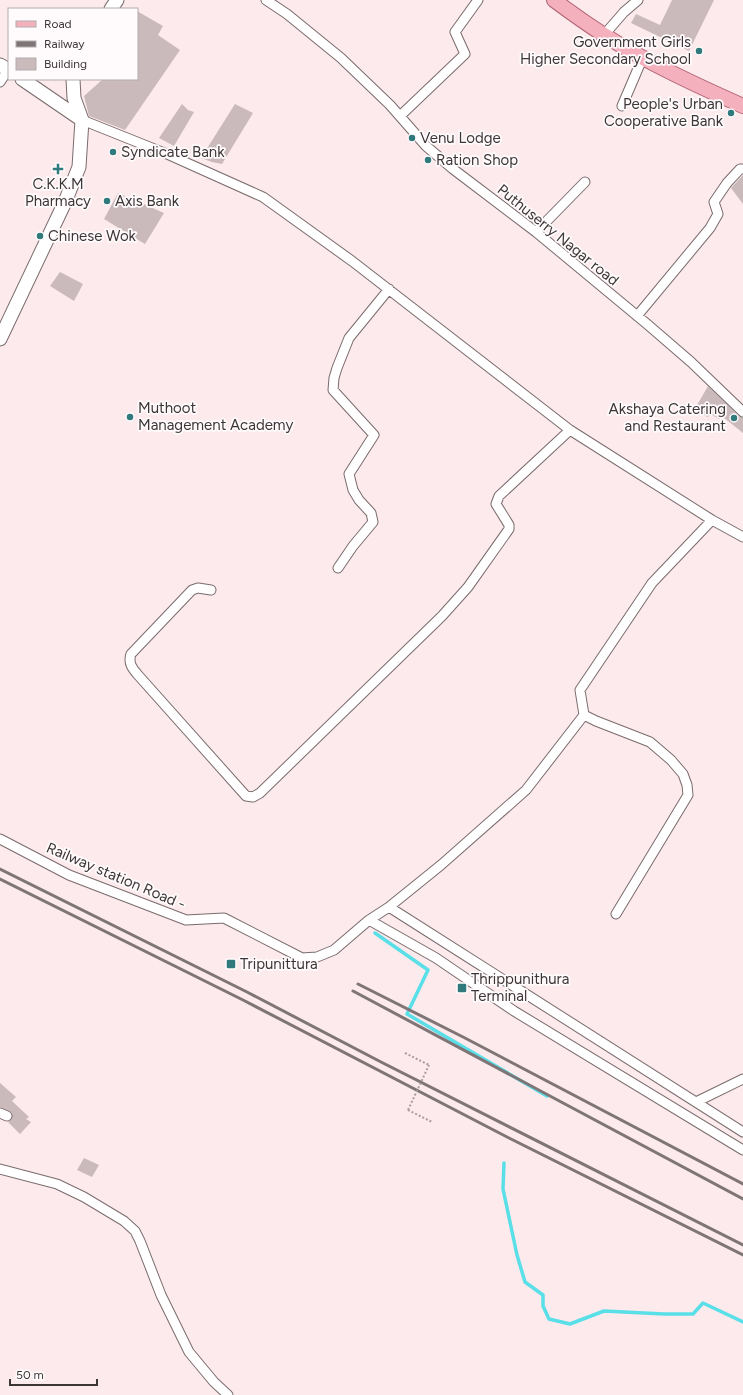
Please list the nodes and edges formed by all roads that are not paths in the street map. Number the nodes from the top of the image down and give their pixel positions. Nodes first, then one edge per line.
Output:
1 (266, 0) edge
2 (478, 0) edge
3 (554, 0) edge
4 (638, 0) edge
5 (604, 35) junction
6 (643, 57) junction
7 (6, 69) edge
8 (23, 80) edge
9 (73, 80) edge
10 (0, 82) edge
11 (622, 106) dead end
12 (743, 106) edge
13 (400, 116) junction
14 (82, 120) junction
15 (743, 169) edge
16 (585, 182) dead end
17 (536, 232) junction
18 (389, 289) junction
19 (637, 316) junction
20 (0, 339) edge
21 (743, 412) edge
22 (570, 430) junction
23 (712, 520) junction
24 (743, 537) edge
25 (338, 568) dead end
26 (211, 590) dead end
27 (584, 715) junction
28 (0, 839) edge
29 (389, 907) junction
30 (616, 914) dead end
31 (369, 920) junction
32 (743, 1079) edge
33 (696, 1102) junction
34 (743, 1132) edge
35 (743, 1150) edge
36 (0, 1169) edge
37 (228, 1395) edge

1 - 13 street, Puthuserry Nagar road
2 - 13 street
3 - 5 main road
4 - 5 street
5 - 6 main road
6 - 11 street
6 - 12 main road
7 - 10 street
8 - 14 main road
9 - 14 main road
13 - 17 street, Puthuserry Nagar road
14 - 18 street
14 - 20 main road
15 - 19 street
16 - 17 street
17 - 19 street, Puthuserry Nagar road
18 - 22 street
18 - 25 street
19 - 21 street, Puthuserry Nagar road
22 - 23 street
22 - 26 street
23 - 24 street
23 - 27 street
27 - 29 street
27 - 30 street
28 - 31 street, Railway station Road -
29 - 31 street
29 - 33 street
31 - 35 street
32 - 33 street
33 - 34 street
36 - 37 street

